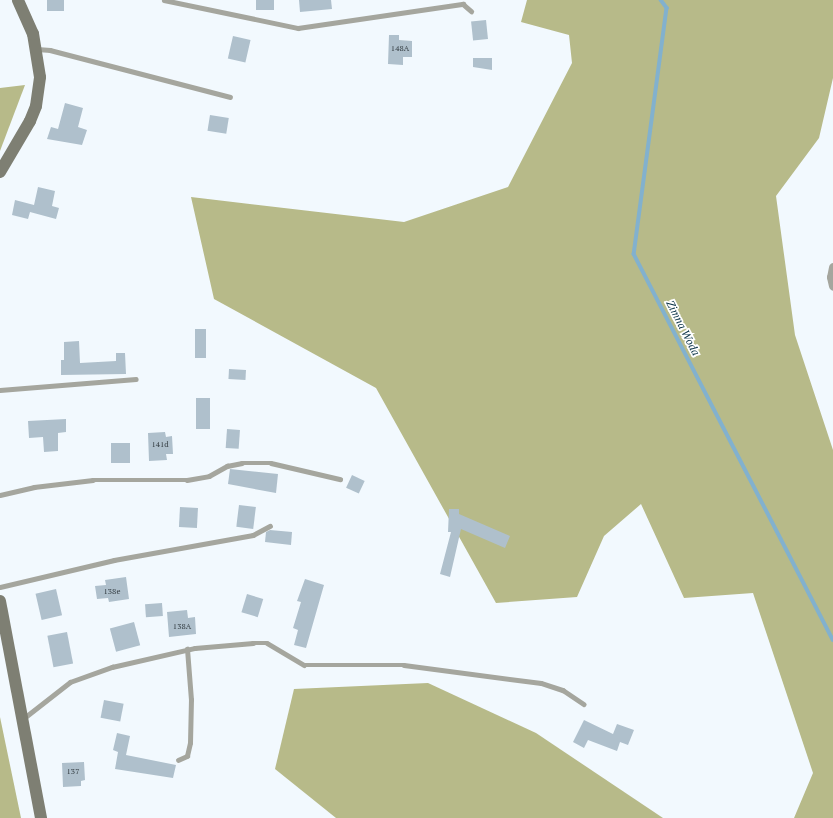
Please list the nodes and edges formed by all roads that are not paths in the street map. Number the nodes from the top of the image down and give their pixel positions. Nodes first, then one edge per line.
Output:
1 (18, 0) edge
2 (164, 0) edge
3 (471, 11) dead end
4 (37, 49) junction
5 (230, 97) dead end
6 (0, 172) edge
7 (833, 267) edge
8 (833, 286) edge
9 (136, 379) dead end
10 (0, 390) edge
11 (340, 480) dead end
12 (0, 495) edge
13 (270, 526) dead end
14 (0, 587) edge
15 (0, 601) edge
16 (187, 649) junction
17 (584, 704) dead end
18 (22, 720) junction
19 (178, 760) dead end
20 (41, 818) edge

1 - 4 street
2 - 3 lane
4 - 5 lane
4 - 6 street
7 - 8 street
9 - 10 lane
11 - 12 lane
13 - 14 lane
15 - 18 street
16 - 17 lane
16 - 18 lane
16 - 19 lane
18 - 20 street

